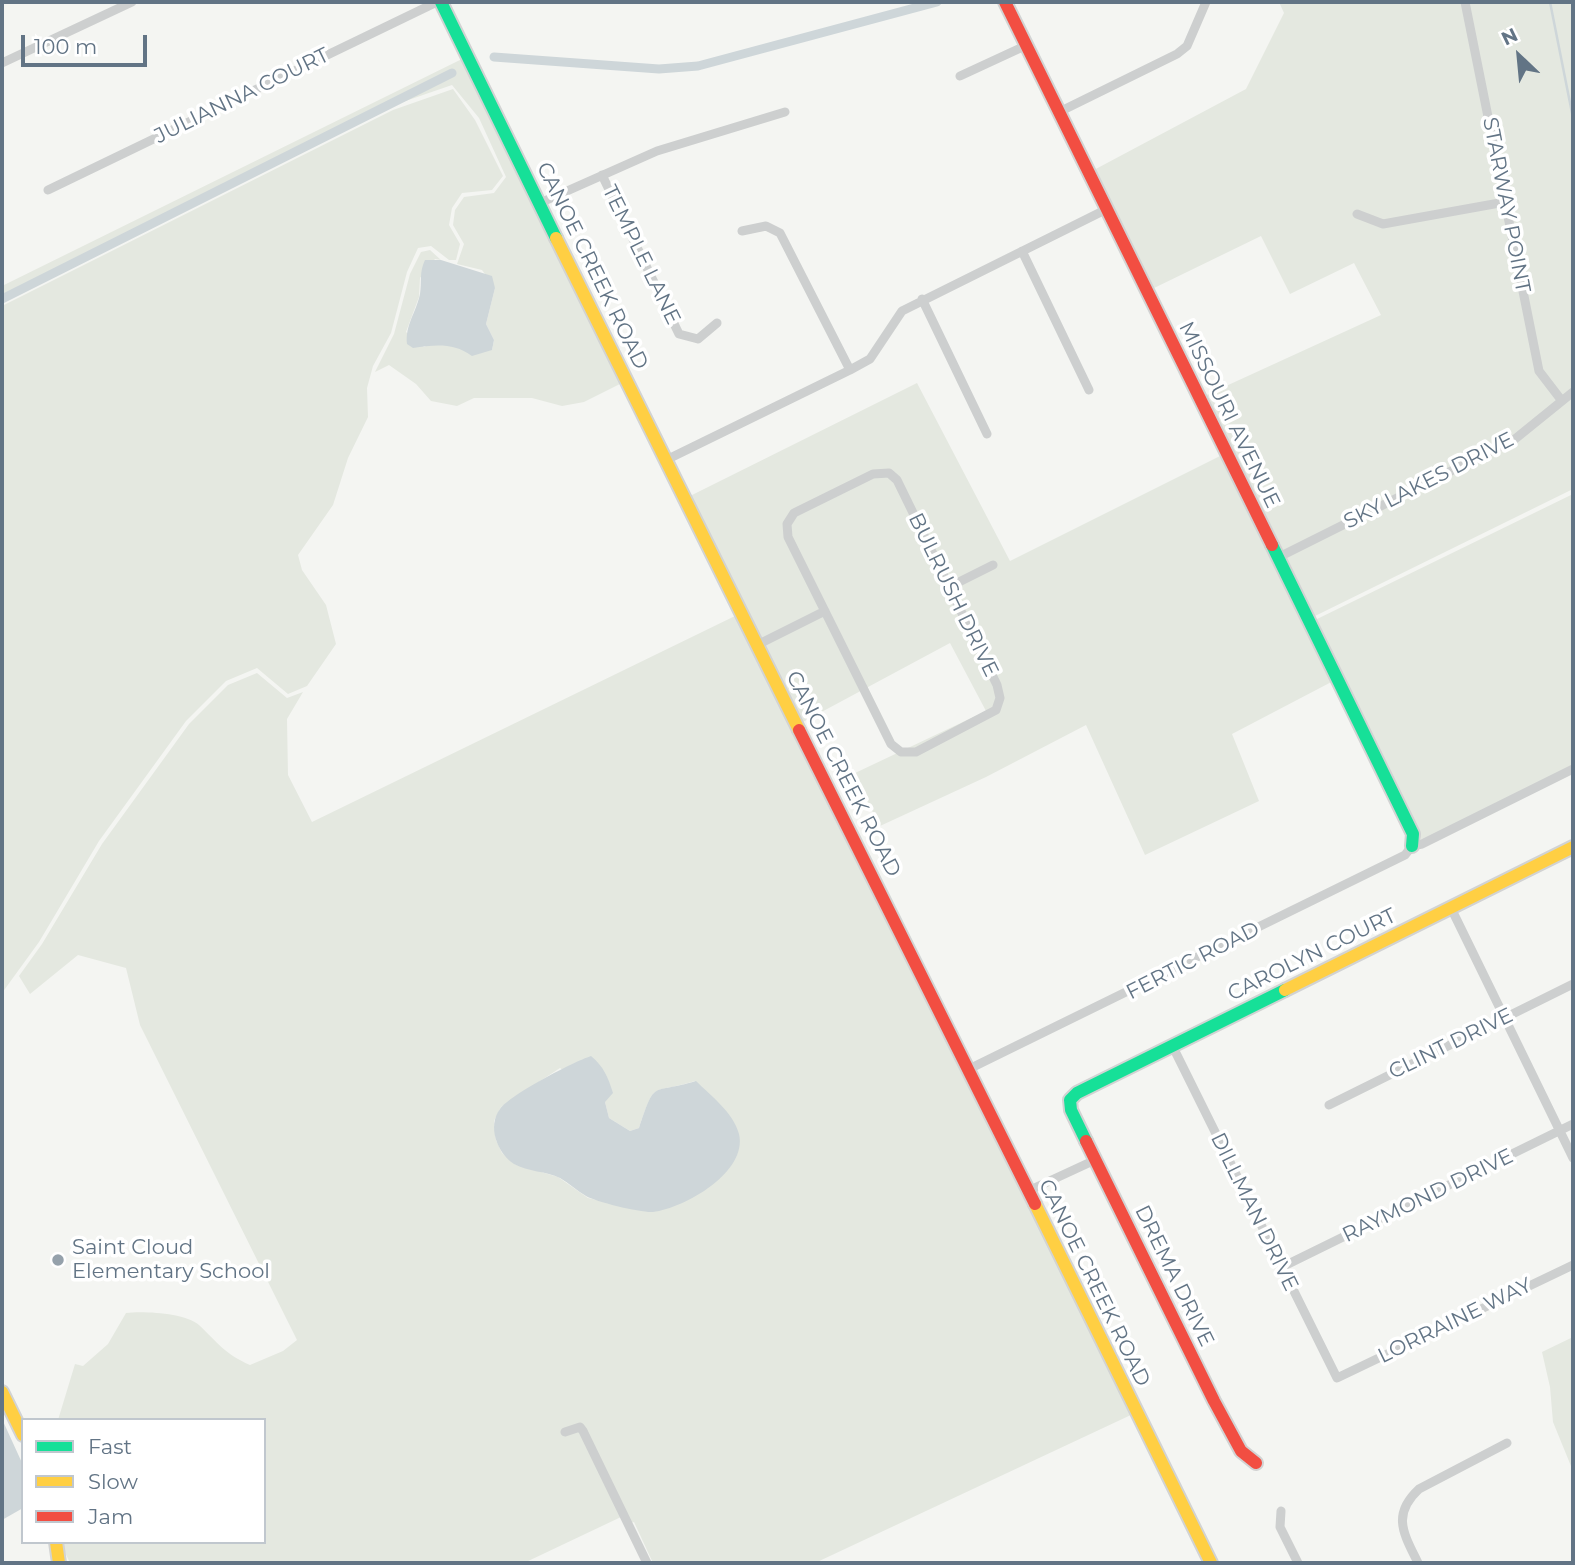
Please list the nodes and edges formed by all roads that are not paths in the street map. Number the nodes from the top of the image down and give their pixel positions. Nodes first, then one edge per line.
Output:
1 (132, 2) edge
2 (439, 2) edge
3 (1005, 2) edge
4 (1206, 2) edge
5 (1465, 2) edge
6 (1027, 44) junction
7 (2, 63) edge
8 (960, 76) dead end
9 (785, 112) dead end
10 (1059, 112) junction
11 (602, 175) junction
12 (48, 190) dead end
13 (1505, 202) junction
14 (540, 204) junction
15 (1105, 210) junction
16 (1357, 214) dead end
17 (742, 231) dead end
18 (1022, 251) junction
19 (922, 299) junction
20 (717, 323) dead end
21 (850, 370) junction
22 (1089, 390) dead end
23 (1573, 392) edge
24 (1562, 401) junction
25 (987, 434) dead end
26 (664, 461) junction
27 (1277, 558) junction
28 (993, 565) dead end
29 (949, 587) junction
30 (825, 611) junction
31 (757, 645) junction
32 (1573, 769) edge
33 (1412, 846) junction
34 (1573, 847) edge
35 (1451, 908) junction
36 (1573, 984) edge
37 (1503, 1018) junction
38 (1172, 1045) junction
39 (969, 1069) junction
40 (1070, 1100) joint
41 (1329, 1105) dead end
42 (1573, 1124) edge
43 (1560, 1131) junction
44 (1573, 1158) edge
45 (1095, 1160) junction
46 (1028, 1191) junction
47 (1573, 1265) edge
48 (1282, 1267) junction
49 (1337, 1378) joint
50 (2, 1392) edge
51 (21, 1431) edge
52 (565, 1432) dead end
53 (1507, 1443) dead end
54 (1256, 1463) dead end
55 (1281, 1511) dead end
56 (56, 1544) edge
57 (59, 1563) edge
58 (647, 1563) edge
59 (1211, 1563) edge
60 (1298, 1563) edge
61 (1418, 1563) edge

1 - 7 street
2 - 12 street, JULIANNA COURT
2 - 14 street, CANOE CREEK ROAD
3 - 6 street, MISSOURI AVENUE
4 - 10 street
5 - 13 street, STARWAY POINT
6 - 8 street
6 - 10 street, MISSOURI AVENUE
9 - 11 street
10 - 15 street, MISSOURI AVENUE
11 - 14 street
11 - 20 street, TEMPLE LANE
13 - 16 street
13 - 24 street, STARWAY POINT
14 - 26 street, CANOE CREEK ROAD
15 - 18 street
15 - 27 street, MISSOURI AVENUE
17 - 21 street
18 - 19 street
18 - 22 street
19 - 21 street
19 - 25 street
21 - 26 street
23 - 24 street, SKY LAKES DRIVE
24 - 27 street, SKY LAKES DRIVE
26 - 31 street, CANOE CREEK ROAD
27 - 33 street, MISSOURI AVENUE
28 - 29 street
29 - 30 street, BULRUSH DRIVE
29 - 30 street, BULRUSH DRIVE
30 - 31 street
31 - 39 street, CANOE CREEK ROAD
32 - 33 street, FERTIC ROAD
33 - 39 street, FERTIC ROAD
34 - 35 street, CAROLYN COURT
35 - 37 street
35 - 38 street, CAROLYN COURT
36 - 37 street, CLINT DRIVE
37 - 41 street, CLINT DRIVE
37 - 43 street
38 - 40 street, CAROLYN COURT
38 - 48 street, DILLMAN DRIVE
39 - 46 street, CANOE CREEK ROAD
40 - 45 street, DREMA DRIVE
42 - 43 street, RAYMOND DRIVE
43 - 44 street
43 - 48 street, RAYMOND DRIVE
45 - 46 street
45 - 54 street, DREMA DRIVE
46 - 59 street, CANOE CREEK ROAD
47 - 49 street, LORRAINE WAY
48 - 49 street, DILLMAN DRIVE
50 - 51 street
52 - 58 street
53 - 61 street
55 - 60 street
56 - 57 street

